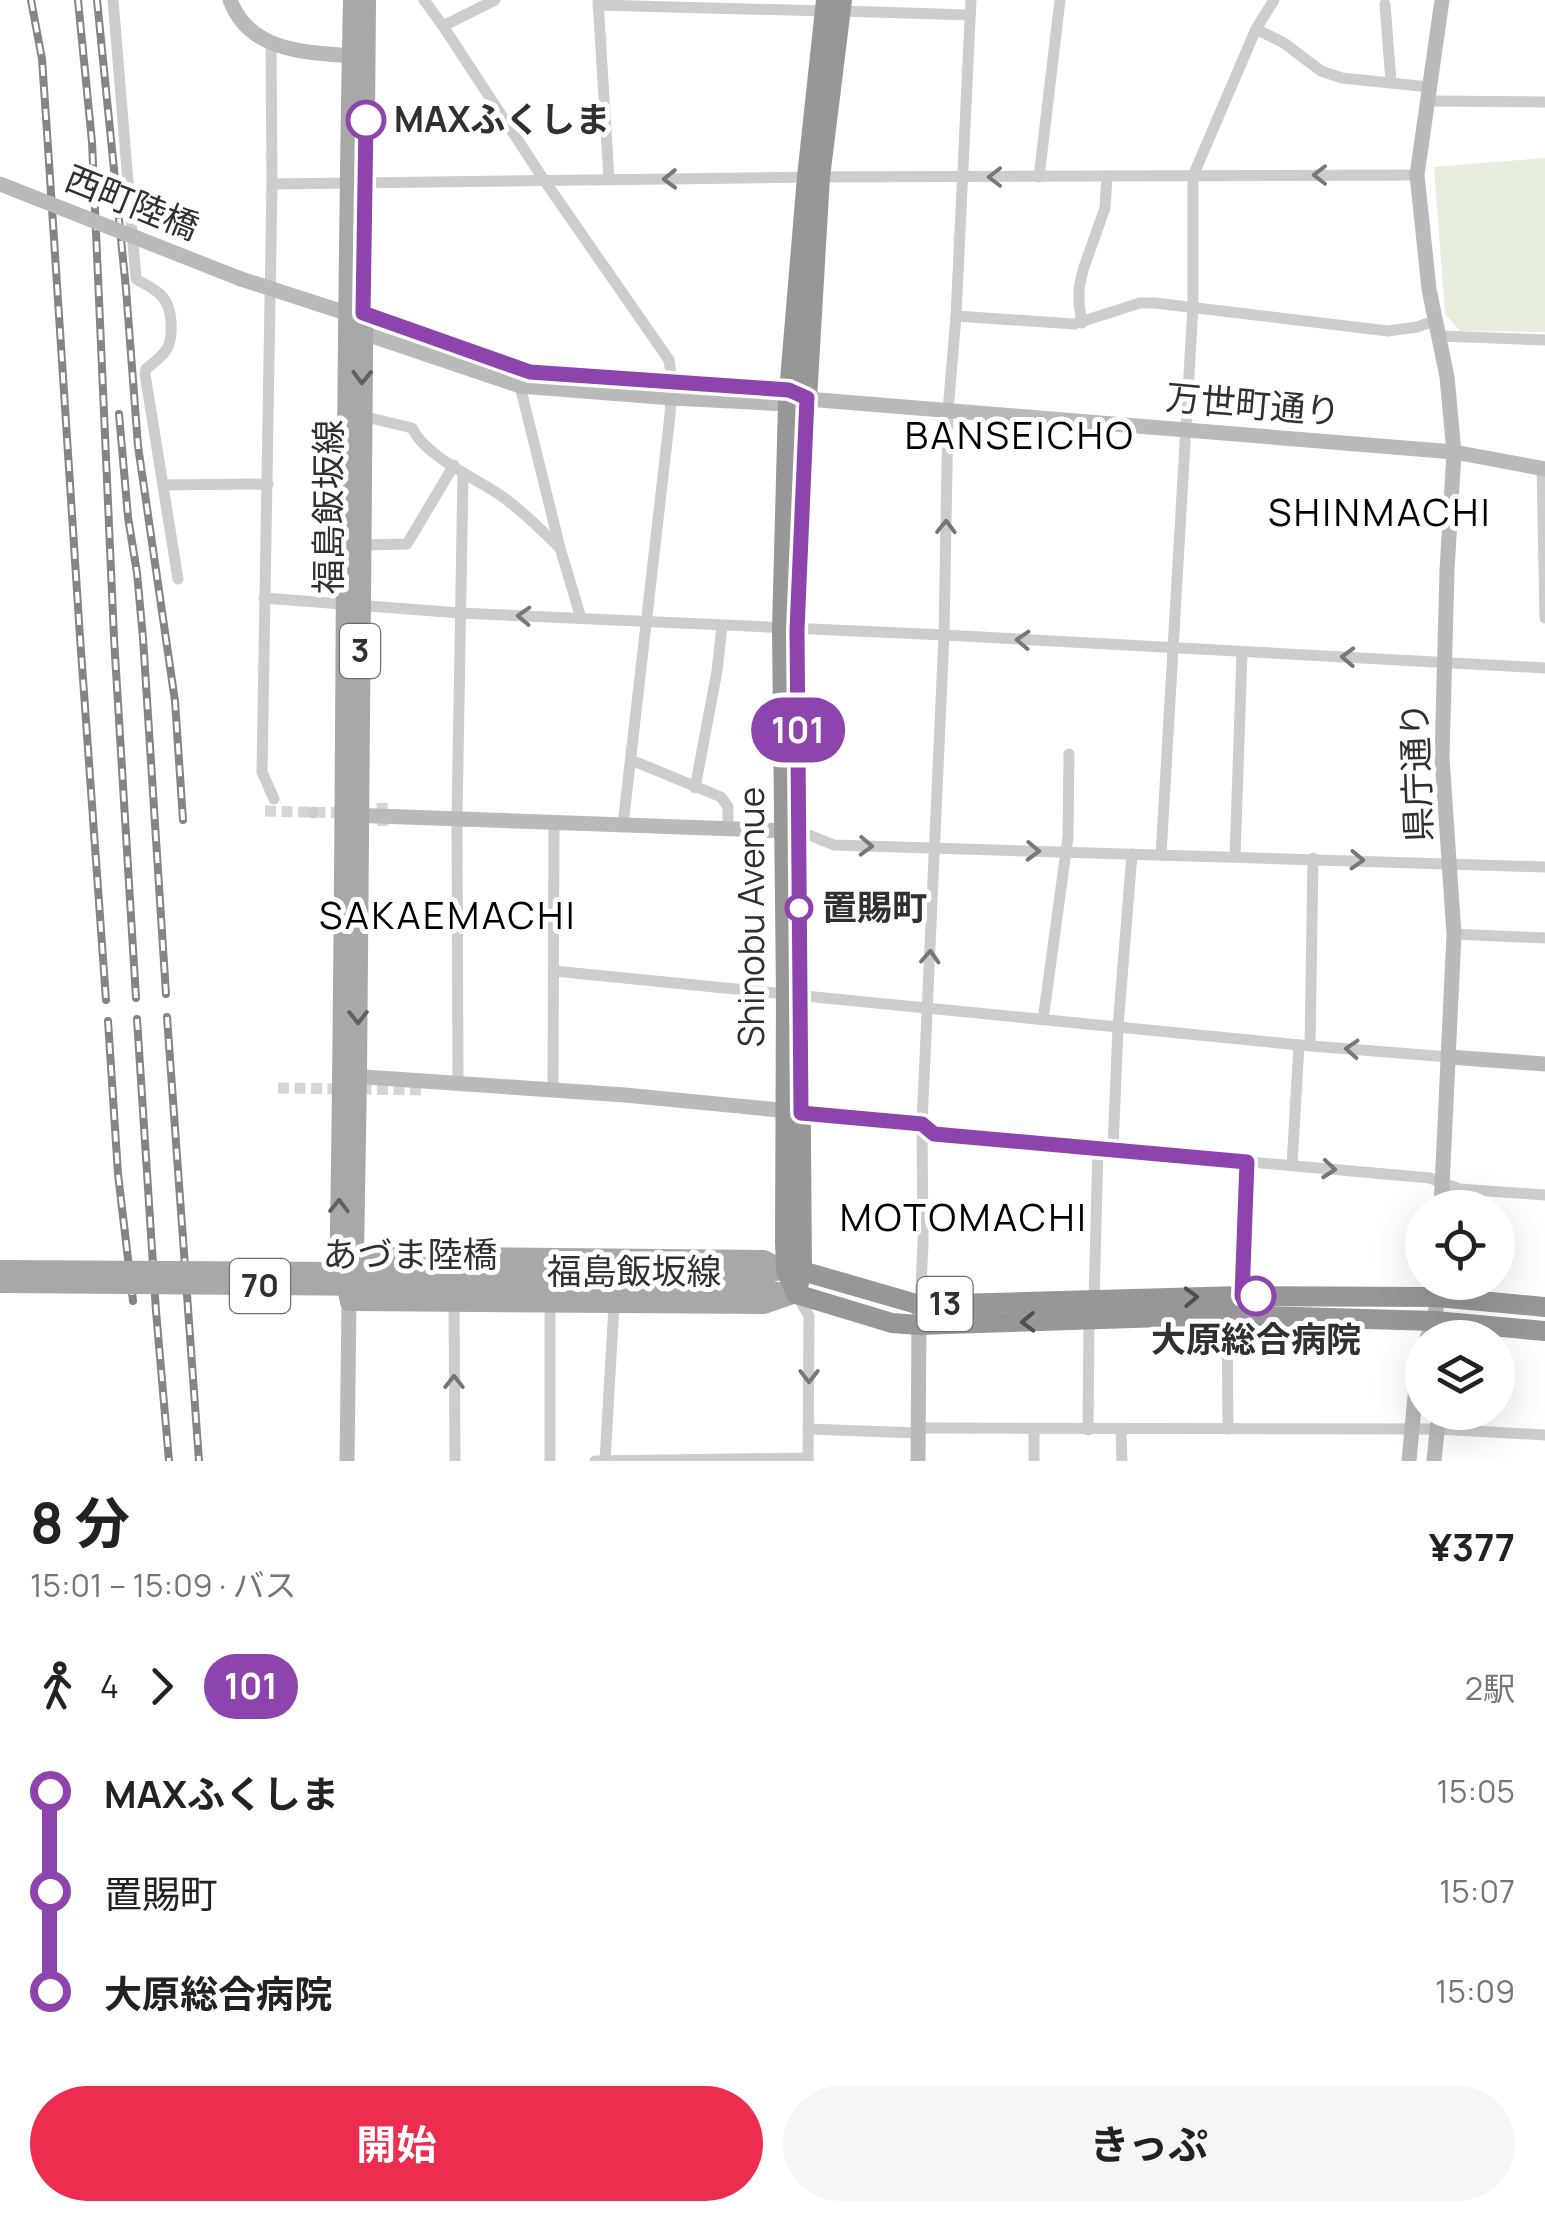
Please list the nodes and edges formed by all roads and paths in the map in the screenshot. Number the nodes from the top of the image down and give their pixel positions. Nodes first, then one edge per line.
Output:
1 (113, 0) edge
2 (230, 0) edge
3 (352, 0) edge
4 (367, 0) edge
5 (424, 0) edge
6 (495, 0) edge
7 (971, 0) edge
8 (1060, 0) edge
9 (1274, 0) edge
10 (1442, 0) edge
11 (598, 2) edge
12 (1385, 4) dead end
13 (833, 6) edge
14 (904, 7) edge
15 (970, 15) junction
16 (444, 26) junction
17 (1256, 29) junction
18 (272, 44) junction
19 (359, 57) junction
20 (1391, 82) junction
21 (1429, 94) junction
22 (1545, 102) edge
23 (1417, 175) junction
24 (964, 176) junction
25 (1107, 176) junction
26 (1193, 176) junction
27 (814, 177) junction
28 (1039, 177) junction
29 (609, 179) junction
30 (544, 180) junction
31 (357, 182) junction
32 (0, 184) edge
33 (272, 184) junction
34 (269, 288) junction
35 (1193, 306) junction
36 (355, 313) junction
37 (956, 316) junction
38 (1082, 322) junction
39 (1437, 328) junction
40 (363, 333) junction
41 (1545, 340) edge
42 (520, 386) junction
43 (672, 390) junction
44 (795, 397) junction
45 (948, 411) junction
46 (362, 416) junction
47 (1184, 430) junction
48 (1454, 452) junction
49 (458, 469) junction
50 (1543, 469) edge
51 (268, 484) junction
52 (162, 485) junction
53 (360, 545) junction
54 (560, 548) junction
55 (178, 579) dead end
56 (264, 598) junction
57 (352, 606) junction
58 (460, 613) junction
59 (580, 618) junction
60 (1545, 618) edge
61 (646, 622) junction
62 (722, 626) junction
63 (790, 630) junction
64 (944, 636) junction
65 (1172, 649) junction
66 (1242, 653) junction
67 (1445, 662) junction
68 (1545, 668) edge
69 (1069, 754) dead end
70 (631, 760) junction
71 (695, 788) junction
72 (274, 798) dead end
73 (352, 815) junction
74 (457, 818) junction
75 (554, 822) junction
76 (623, 825) junction
77 (728, 828) junction
78 (792, 831) junction
79 (935, 848) junction
80 (1066, 852) junction
81 (1132, 854) junction
82 (1161, 855) junction
83 (1235, 856) junction
84 (1313, 858) junction
85 (1450, 865) junction
86 (1545, 867) edge
87 (1454, 934) junction
88 (1545, 938) edge
89 (554, 971) junction
90 (792, 994) junction
91 (927, 1008) junction
92 (1043, 1020) junction
93 (1118, 1027) junction
94 (1305, 1046) junction
95 (1449, 1057) junction
96 (1545, 1064) edge
97 (350, 1076) junction
98 (458, 1083) junction
99 (553, 1090) junction
100 (792, 1112) junction
101 (922, 1124) junction
102 (1098, 1148) junction
103 (1113, 1149) junction
104 (1247, 1162) junction
105 (1292, 1166) junction
106 (1442, 1183) junction
107 (1441, 1190) edge
108 (1545, 1195) edge
109 (347, 1255) junction
110 (0, 1270) edge
111 (794, 1271) junction
112 (520, 1280) junction
113 (0, 1284) edge
114 (1405, 1291) edge
115 (796, 1294) junction
116 (1242, 1296) junction
117 (1501, 1300) edge
118 (349, 1302) junction
119 (454, 1303) junction
120 (550, 1304) junction
121 (614, 1304) junction
122 (1545, 1307) edge
123 (1091, 1310) junction
124 (919, 1315) junction
125 (1227, 1315) junction
126 (1405, 1330) edge
127 (1515, 1331) edge
128 (1545, 1331) edge
129 (808, 1429) junction
130 (1228, 1429) junction
131 (918, 1430) junction
132 (1034, 1430) junction
133 (1088, 1430) junction
134 (1121, 1430) junction
135 (1405, 1430) edge
136 (1411, 1430) edge
137 (1437, 1430) edge
138 (1507, 1430) edge
139 (1545, 1435) edge
140 (808, 1460) edge
141 (347, 1461) edge
142 (455, 1461) edge
143 (550, 1461) edge
144 (595, 1461) edge
145 (605, 1461) edge
146 (635, 1461) edge
147 (918, 1461) edge
148 (1034, 1461) edge
149 (1122, 1461) edge
150 (1409, 1461) edge
151 (1434, 1461) edge

1 - 52 street
2 - 18 street
3 - 19 main road, 3
4 - 19 main road, 3
5 - 16 street
6 - 16 street
7 - 15 street
8 - 28 street
9 - 17 street
10 - 21 street, 県庁通り
11 - 13 street
11 - 29 street
12 - 20 street
13 - 14 street
13 - 27 highway, Shinobu Avenue
14 - 15 street
15 - 24 street
16 - 30 street
17 - 20 street
17 - 26 street
18 - 19 street
18 - 33 street
19 - 31 main road, 3
20 - 21 street
21 - 22 street
21 - 23 street, 県庁通り
23 -> 26 street
23 - 39 street, 県庁通り
24 - 27 street
28 -> 24 street
24 - 37 street
25 - 26 street
25 - 28 street
25 - 38 street
26 - 35 street
27 -> 29 street
27 - 44 highway, Shinobu Avenue
29 - 30 street
30 - 31 street
30 - 43 street
31 - 33 street
31 - 36 main road, 3
32 - 34 street, 西町陸橋, bridge
33 - 34 street
34 - 36 street, 西町陸橋
34 - 51 street
35 - 38 street
35 - 39 street
35 - 47 street
36 - 40 main road, 福島飯坂線 / 3
36 - 43 street, 西町陸橋
36 - 57 main road, 福島飯坂線 / 3
37 - 38 street
37 - 45 street
39 - 41 street
39 - 48 street, 県庁通り
40 - 42 street
40 -> 46 main road, 福島飯坂線 / 3
42 - 43 street
42 - 54 street
43 - 44 street, 万世町通り
43 - 61 street
44 - 45 street, 万世町通り
44 - 63 highway, Shinobu Avenue
45 - 47 street, 万世町通り
64 -> 45 street
46 - 49 street
46 - 53 main road, 福島飯坂線 / 3
47 - 48 street, 万世町通り
47 - 65 street
48 - 50 street, 万世町通り
48 - 67 street, 県庁通り
49 - 53 street
49 - 54 street
49 - 58 street
50 - 60 street
51 - 52 street
51 - 56 street
52 - 55 street
53 - 57 main road, 福島飯坂線 / 3
54 - 59 street
56 - 57 street
56 - 72 street
57 - 58 street
57 - 73 main road, 福島飯坂線 / 3
59 -> 58 street
58 - 74 street
59 - 61 street
61 - 62 street
61 - 70 street
62 - 63 street
62 - 71 street
63 - 64 street
63 - 78 highway, Shinobu Avenue
65 -> 64 street
64 - 79 street
65 - 66 street
65 - 82 street
67 -> 66 street
66 - 83 street
67 - 68 street
67 - 85 street, 県庁通り
69 - 80 street
70 - 71 street
70 - 76 street
71 - 77 street
73 - 74 street
73 - 97 main road, 福島飯坂線 / 3
74 - 75 street
74 - 98 street
75 - 76 street
75 - 89 street
76 - 77 street
77 - 78 street
78 -> 79 street
78 - 90 highway, Shinobu Avenue
79 -> 80 street
91 -> 79 street
80 - 81 street
80 - 92 street
81 - 82 street
81 - 93 street
82 - 83 street
83 - 84 street
84 -> 85 street
84 - 94 street
85 - 86 street
85 - 87 street, 県庁通り
87 - 88 street
87 - 95 street, 県庁通り
89 - 90 street
89 - 99 street
90 - 91 street
90 - 100 highway, Shinobu Avenue
91 - 92 street
91 - 101 street
92 - 93 street
93 - 94 street
93 - 103 street
95 -> 94 street
94 - 105 street
95 - 96 street
95 - 106 street, 県庁通り
97 - 98 street
97 - 109 main road, 福島飯坂線 / 3
98 - 99 street
99 - 100 street
100 - 101 street
100 - 111 highway, Shinobu Avenue
101 - 102 street
101 - 124 street
102 - 103 street
102 - 123 street
103 - 104 street
104 - 105 street
104 - 116 street
105 -> 106 street
106 - 107 street, 県庁通り
106 - 108 street
109 - 111 main road, 福島飯坂線
109 - 118 main road, 福島飯坂線 / 3
110 - 112 main road, あづま陸橋 / 70, bridge
111 - 112 main road, 70
111 - 115 highway, Shinobu Avenue
111 - 124 highway, 13
112 - 113 main road, あづま陸橋 / 70, bridge
112 - 115 main road, 70
114 - 116 highway, 13
115 - 121 main road, 福島飯坂線
115 - 124 highway, 13
115 -> 129 street
123 -> 116 highway, 13
117 - 122 highway, 13
118 - 119 main road, 福島飯坂線
118 - 141 street
119 - 120 main road, 福島飯坂線
142 -> 119 street
120 - 121 main road, 福島飯坂線
120 - 143 street
121 - 145 street
123 - 124 highway, 13
123 - 125 highway, 13
123 - 133 street
124 - 131 street
125 - 126 highway, 13
125 - 130 street
127 - 128 highway, 13
129 - 131 street
129 - 140 street
130 - 134 street
130 - 135 street
131 - 132 street
131 - 147 street
132 - 133 street
132 - 148 street
133 - 134 street
134 - 149 street
136 - 150 street
137 - 151 street
138 - 139 street
140 - 146 street
144 - 145 street
145 - 146 street

